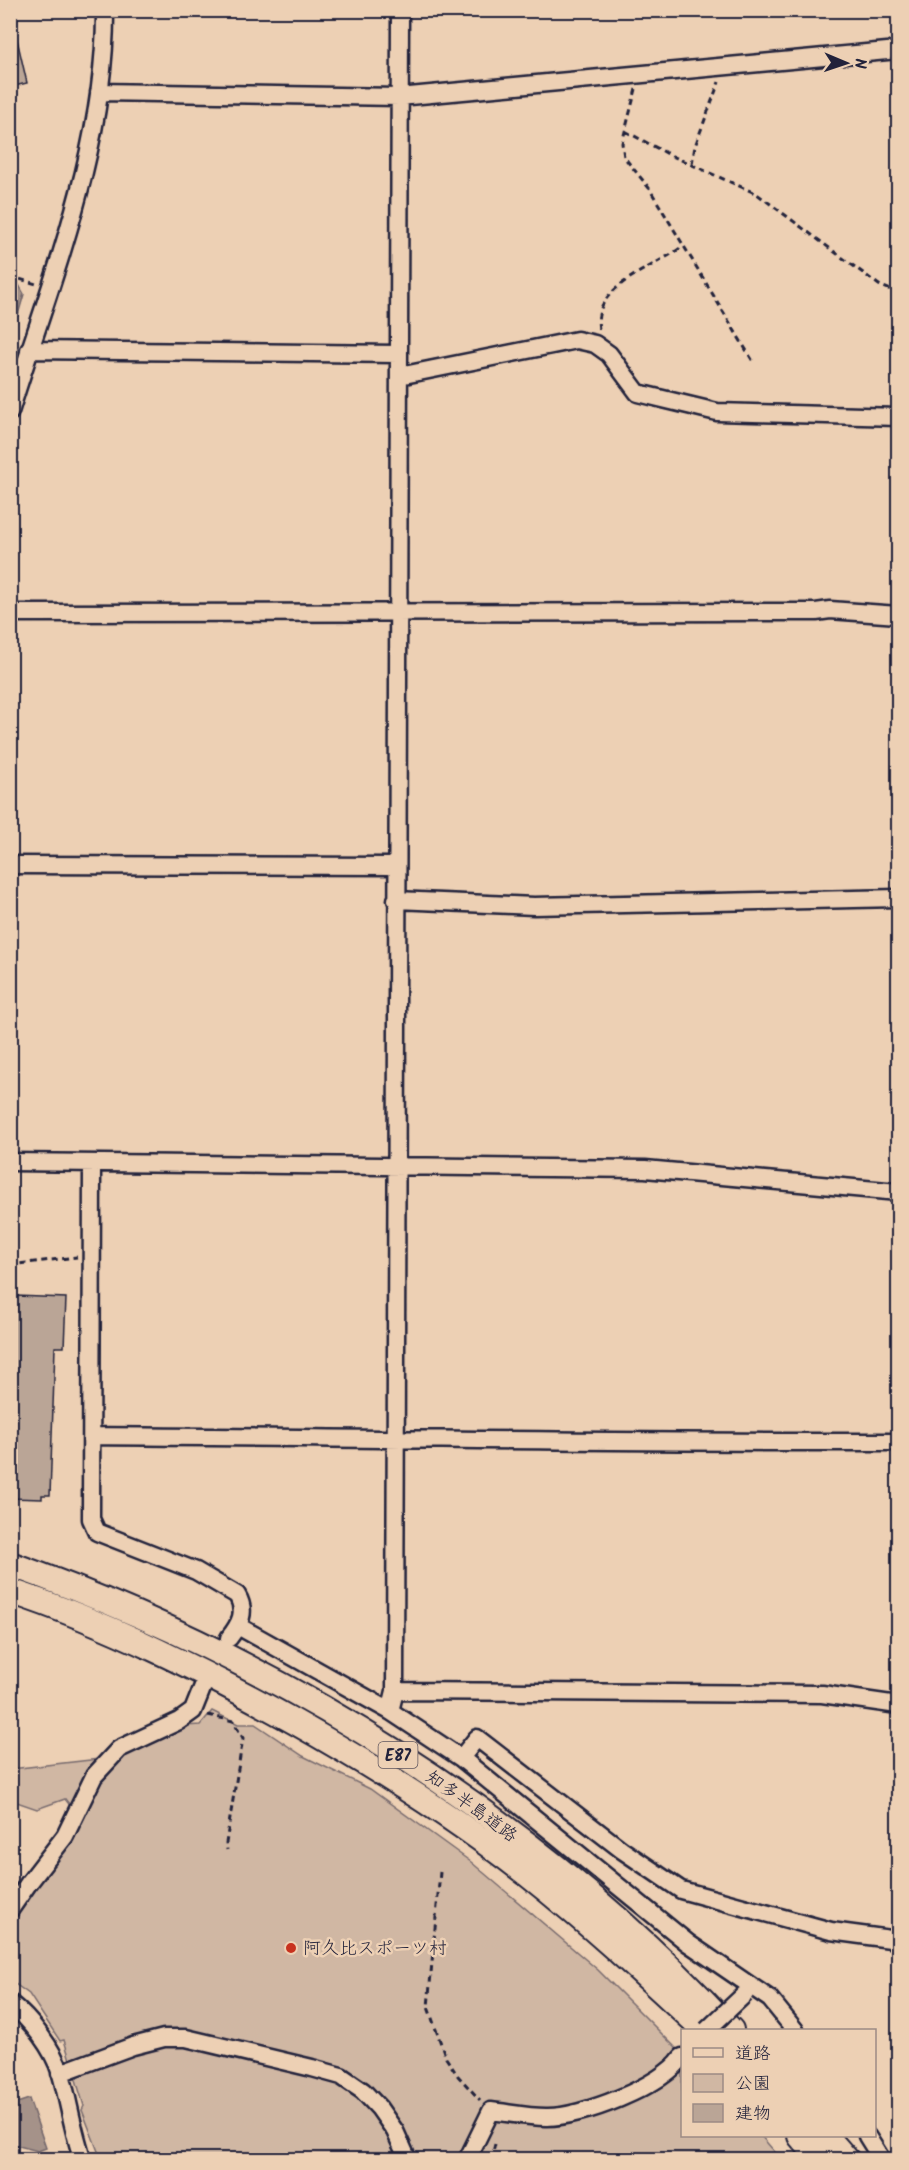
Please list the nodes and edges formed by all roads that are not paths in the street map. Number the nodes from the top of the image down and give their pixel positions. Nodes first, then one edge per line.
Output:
1 (105, 10) edge
2 (400, 10) edge
3 (898, 50) edge
4 (99, 92) junction
5 (399, 97) junction
6 (29, 350) junction
7 (398, 354) junction
8 (399, 376) junction
9 (10, 412) edge
10 (898, 417) edge
11 (400, 612) junction
12 (10, 613) edge
13 (898, 615) edge
14 (10, 864) edge
15 (396, 867) junction
16 (898, 898) edge
17 (396, 900) junction
18 (10, 1162) edge
19 (92, 1163) junction
20 (395, 1164) junction
21 (898, 1192) edge
22 (92, 1436) junction
23 (395, 1437) junction
24 (898, 1442) edge
25 (10, 1564) edge
26 (10, 1591) edge
27 (203, 1686) dead end
28 (395, 1691) junction
29 (898, 1705) edge
30 (390, 1711) junction
31 (461, 1758) junction
32 (10, 1910) edge
33 (898, 1940) edge
34 (748, 1989) junction
35 (10, 2003) edge
36 (704, 2029) edge
37 (708, 2029) edge
38 (729, 2029) edge
39 (793, 2029) edge
40 (681, 2057) edge
41 (60, 2073) junction
42 (801, 2137) edge
43 (827, 2137) edge
44 (868, 2137) edge
45 (83, 2160) edge
46 (408, 2160) edge
47 (467, 2160) edge
48 (821, 2160) edge
49 (847, 2160) edge
50 (882, 2160) edge

1 - 4 street
2 - 5 street
3 - 5 street
4 - 5 street
4 - 6 street
5 - 7 street
6 - 7 street
6 - 9 street
7 - 8 street
8 - 10 street
8 - 11 street
11 - 12 street
11 - 13 street
11 - 15 street
14 - 15 street
15 - 17 street
16 - 17 street
17 - 20 street
18 - 19 street
19 - 20 street
19 - 22 street
20 - 21 street
20 - 23 street
22 - 23 street
22 - 30 street
23 - 24 street
23 - 28 street
25 - 38 highway, 知多半島道路 / E87
26 - 36 highway, 知多半島道路 / E87
27 - 32 street
28 - 29 street
28 - 30 street
30 - 31 street
31 - 33 street
31 - 34 street
34 - 37 street, bridge
34 - 39 street
35 - 41 street
40 - 47 street
41 - 45 street
41 - 46 street
42 - 48 highway
43 - 49 highway
44 - 50 street

